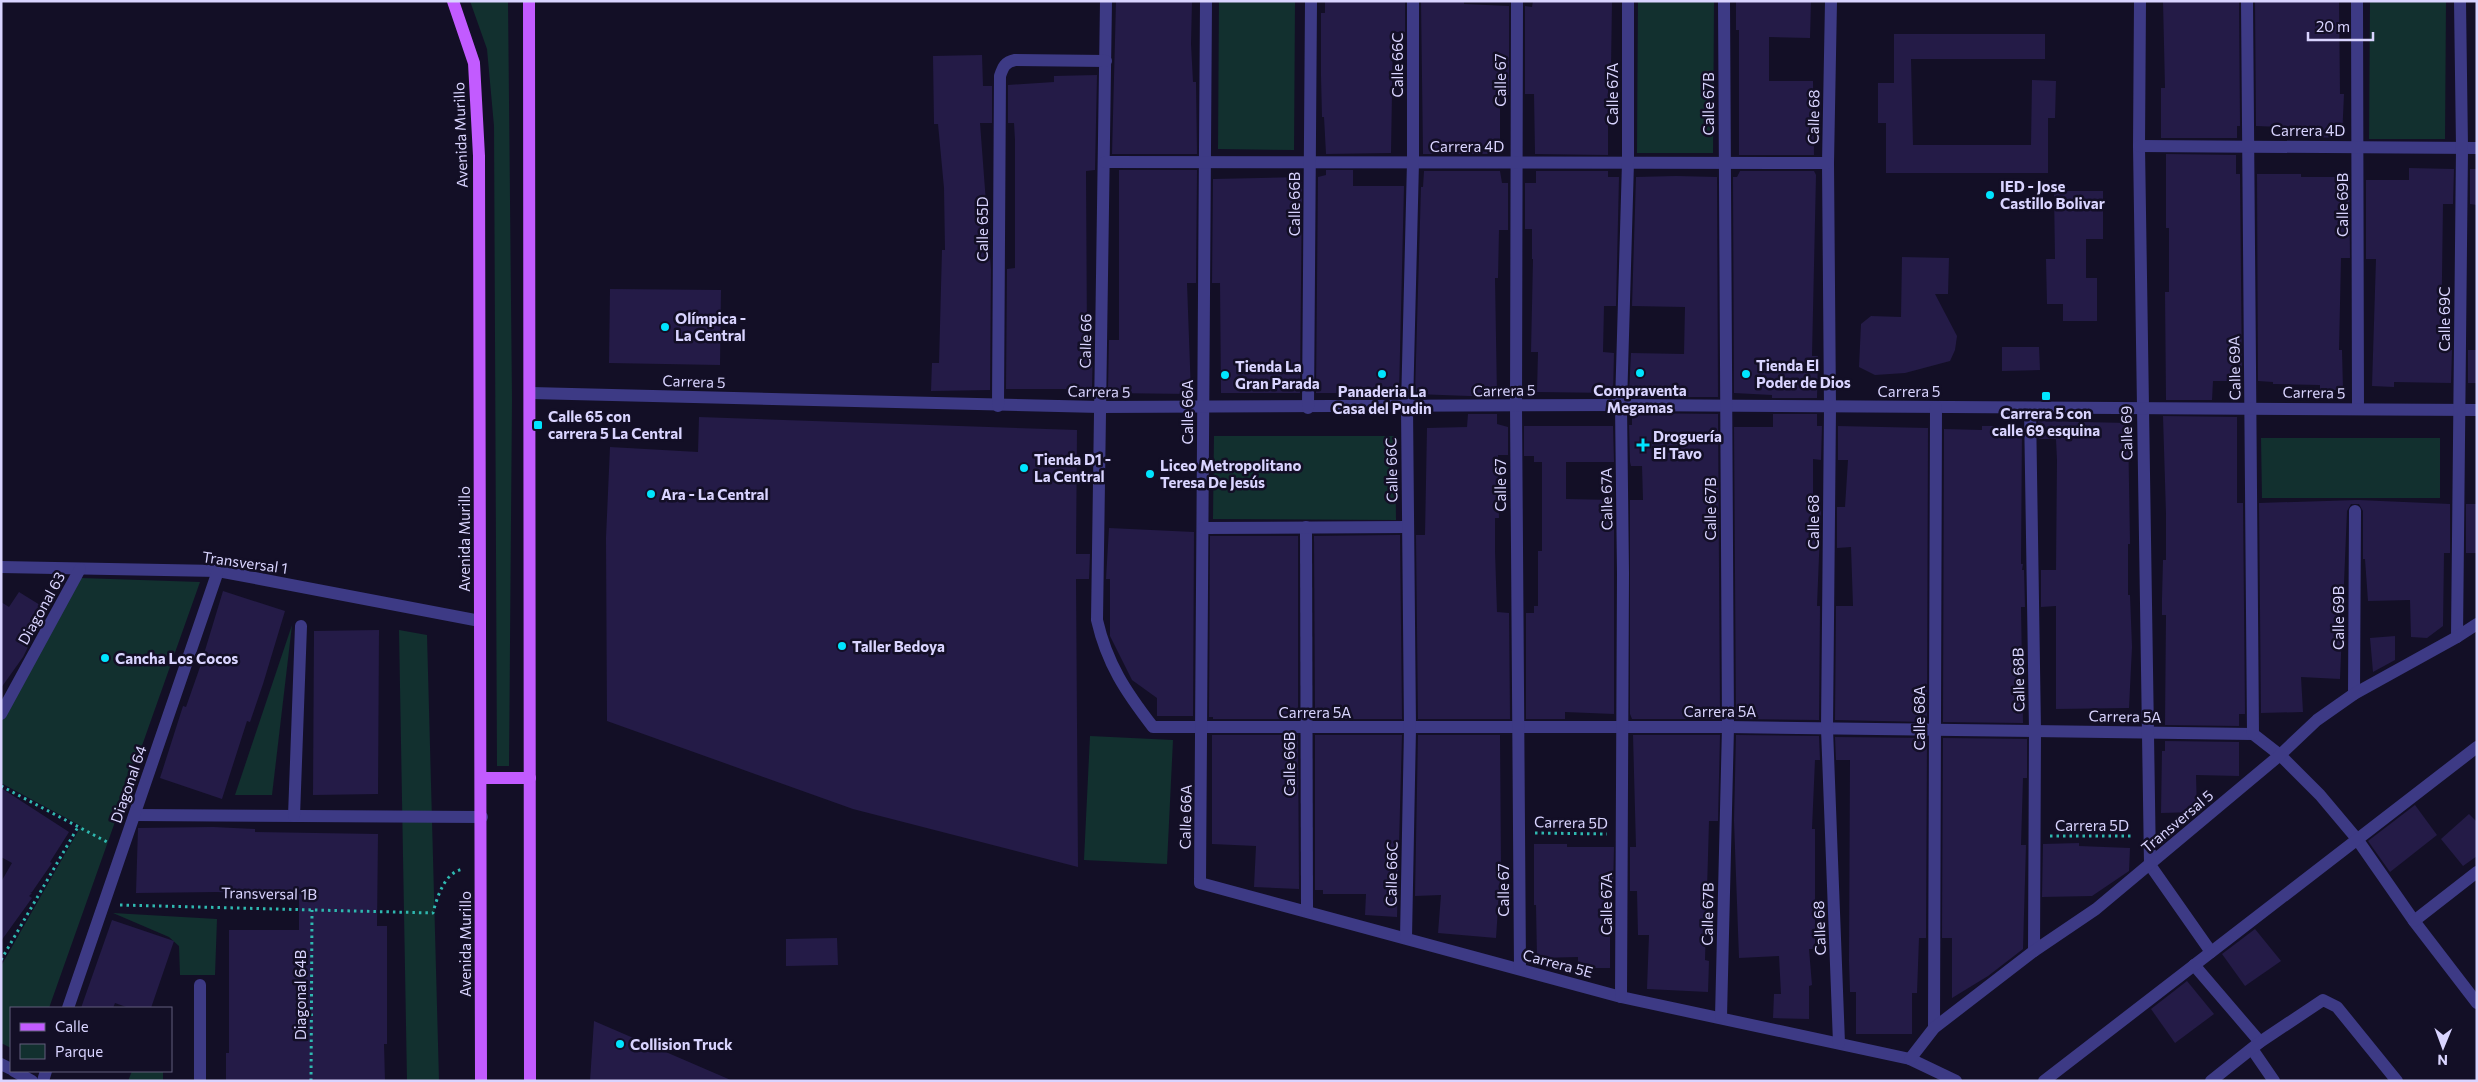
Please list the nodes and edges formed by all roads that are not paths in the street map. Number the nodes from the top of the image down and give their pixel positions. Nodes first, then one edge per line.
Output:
1 (453, 1) edge
2 (529, 1) edge
3 (1106, 1) edge
4 (1206, 1) edge
5 (1311, 1) edge
6 (1413, 1) edge
7 (1516, 1) edge
8 (1628, 1) edge
9 (1724, 1) edge
10 (1831, 1) edge
11 (2140, 1) edge
12 (2247, 1) edge
13 (2357, 1) edge
14 (2460, 1) edge
15 (1106, 62) junction
16 (2139, 146) junction
17 (2248, 146) junction
18 (2358, 147) junction
19 (2462, 148) junction
20 (2477, 148) edge
21 (1105, 162) junction
22 (1205, 162) junction
23 (1310, 162) junction
24 (1413, 162) junction
25 (1516, 162) junction
26 (1628, 162) junction
27 (1725, 162) junction
28 (1828, 163) junction
29 (531, 393) junction
30 (1621, 405) junction
31 (998, 406) junction
32 (1726, 406) junction
33 (1100, 407) junction
34 (1407, 407) junction
35 (1516, 407) junction
36 (1936, 407) junction
37 (2250, 407) junction
38 (1204, 408) junction
39 (1308, 408) junction
40 (1830, 408) junction
41 (2030, 408) junction
42 (2142, 408) junction
43 (2358, 409) junction
44 (2460, 410) junction
45 (2477, 410) edge
46 (2355, 512) dead end
47 (1306, 527) junction
48 (1408, 527) junction
49 (1203, 528) junction
50 (1, 567) edge
51 (80, 569) junction
52 (218, 571) junction
53 (480, 621) junction
54 (2477, 624) edge
55 (301, 626) dead end
56 (2457, 637) junction
57 (2354, 694) junction
58 (1, 714) edge
59 (1153, 727) joint
60 (1623, 727) junction
61 (1728, 727) junction
62 (1203, 728) junction
63 (1410, 728) junction
64 (1518, 728) junction
65 (1305, 729) junction
66 (1828, 729) junction
67 (1936, 730) junction
68 (2035, 730) junction
69 (2148, 732) junction
70 (2253, 734) junction
71 (2477, 746) edge
72 (2280, 755) junction
73 (482, 778) junction
74 (530, 778) junction
75 (135, 816) junction
76 (294, 816) junction
77 (482, 817) junction
78 (2357, 839) junction
79 (2150, 865) junction
80 (2477, 872) edge
81 (1200, 883) joint
82 (1307, 911) junction
83 (2414, 921) junction
84 (1406, 938) junction
85 (2034, 951) junction
86 (2211, 952) junction
87 (2194, 965) junction
88 (1520, 969) junction
89 (200, 985) dead end
90 (1621, 997) junction
91 (2477, 1003) edge
92 (68, 1007) edge
93 (1721, 1017) junction
94 (1934, 1028) junction
95 (1839, 1043) junction
96 (2256, 1046) junction
97 (1910, 1059) junction
98 (16, 1072) edge
99 (32, 1081) edge
100 (200, 1081) edge
101 (481, 1081) edge
102 (530, 1081) edge
103 (1956, 1081) edge
104 (2044, 1081) edge
105 (2212, 1081) edge
106 (2274, 1081) edge
107 (2397, 1081) edge

1 - 53 main road, Avenida Murillo
2 - 29 main road
3 - 15 street, Calle 66
4 - 22 street, Calle 66A
5 - 23 street, Calle 66B
6 - 24 street, Calle 66C
7 - 25 street, Calle 67
8 - 26 street, Calle 67A
9 - 27 street, Calle 67B
10 - 28 street, Calle 68
11 - 16 street, Calle 69
12 - 17 street, Calle 69A
13 - 18 street, Calle 69B
14 - 19 street, Calle 69C
15 - 21 street, Calle 66
15 - 31 street, Calle 65D
16 - 17 street, Carrera 4D
16 - 42 street, Calle 69
17 - 18 street, Carrera 4D
17 - 37 street, Calle 69A
18 - 19 street, Carrera 4D
18 - 43 street, Calle 69B
19 - 20 street, Carrera 4D
19 - 44 street, Calle 69C
21 - 22 street, Carrera 4D
21 - 33 street, Calle 66
22 - 23 street, Carrera 4D
22 - 38 street, Calle 66A
23 - 24 street, Carrera 4D
23 - 39 street, Calle 66B
24 - 25 street, Carrera 4D
24 - 34 street, Calle 66C
25 - 26 street, Carrera 4D
25 - 35 street, Calle 67
26 - 27 street, Carrera 4D
26 - 30 street, Calle 67A
27 - 28 street, Carrera 4D
27 - 32 street, Calle 67B
28 - 40 street, Calle 68
29 - 31 street, Carrera 5
29 - 74 main road
30 - 32 street, Carrera 5
30 - 35 street, Carrera 5
30 - 60 street, Calle 67A
31 - 33 street, Carrera 5
32 - 40 street, Carrera 5
32 - 61 street, Calle 67B
33 - 38 street, Carrera 5
33 - 59 street, Calle 66
34 - 35 street, Carrera 5
34 - 39 street, Carrera 5
34 - 48 street, Calle 66C
35 - 64 street, Calle 67
36 - 40 street, Carrera 5
36 - 41 street, Carrera 5
36 - 67 street, Calle 68A
37 - 42 street, Carrera 5
37 - 43 street, Carrera 5
37 - 70 street, Calle 69A
38 - 39 street, Carrera 5
38 - 49 street, Calle 66A
40 - 66 street, Calle 68
41 - 42 street, Carrera 5
41 - 68 street, Calle 68B
42 - 69 street, Calle 69
43 - 44 street, Carrera 5
44 - 45 street, Carrera 5
44 - 56 street, Calle 69C
46 - 57 street, Calle 69B
47 - 48 street
47 - 49 street
47 - 65 street, Calle 66B
48 - 63 street, Calle 66C
49 - 62 street, Calle 66A
50 - 51 street, Transversal 1
51 - 52 street, Transversal 1
51 - 58 street, Diagonal 63
52 - 53 street, Transversal 1
52 - 75 street, Diagonal 64
53 - 73 main road, Avenida Murillo
54 - 56 street, Transversal 5
55 - 76 street
56 - 57 street, Transversal 5
57 - 72 street, Transversal 5
59 - 62 street, Carrera 5A
60 - 61 street, Carrera 5A
60 - 64 street, Carrera 5A
60 - 90 street, Calle 67A
61 - 66 street, Carrera 5A
61 - 93 street, Calle 67B
62 - 65 street, Carrera 5A
62 - 81 street, Calle 66A
63 - 64 street, Carrera 5A
63 - 65 street, Carrera 5A
63 - 84 street, Calle 66C
64 - 88 street, Calle 67
65 - 82 street, Calle 66B
66 - 67 street, Carrera 5A
66 - 95 street, Calle 68
67 - 68 street, Carrera 5A
67 - 94 street, Calle 68A
68 - 69 street, Carrera 5A
68 - 85 street, Calle 68B
69 - 70 street, Carrera 5A
69 - 79 street, Calle 69
70 - 72 street
71 - 78 street
72 - 78 street
72 - 79 street, Transversal 5
73 - 74 main road
73 - 77 main road, Avenida Murillo
74 - 102 main road
75 - 76 street
75 - 92 street, Diagonal 64
76 - 77 street
77 - 101 main road, Avenida Murillo
78 - 83 street
78 - 86 street
79 - 85 street, Transversal 5
79 - 86 street
80 - 83 street
81 - 82 street, Carrera 5E
82 - 84 street, Carrera 5E
83 - 91 street
84 - 88 street, Carrera 5E
85 - 94 street, Transversal 5
86 - 87 street
87 - 96 street
87 - 104 street
88 - 90 street, Carrera 5E
89 - 100 street
90 - 93 street, Carrera 5E
93 - 95 street, Carrera 5E
94 - 97 street, Transversal 5
95 - 97 street, Carrera 5E
96 - 105 street
96 - 106 street
96 - 107 street
97 - 103 street, Carrera 5E
98 - 99 street

